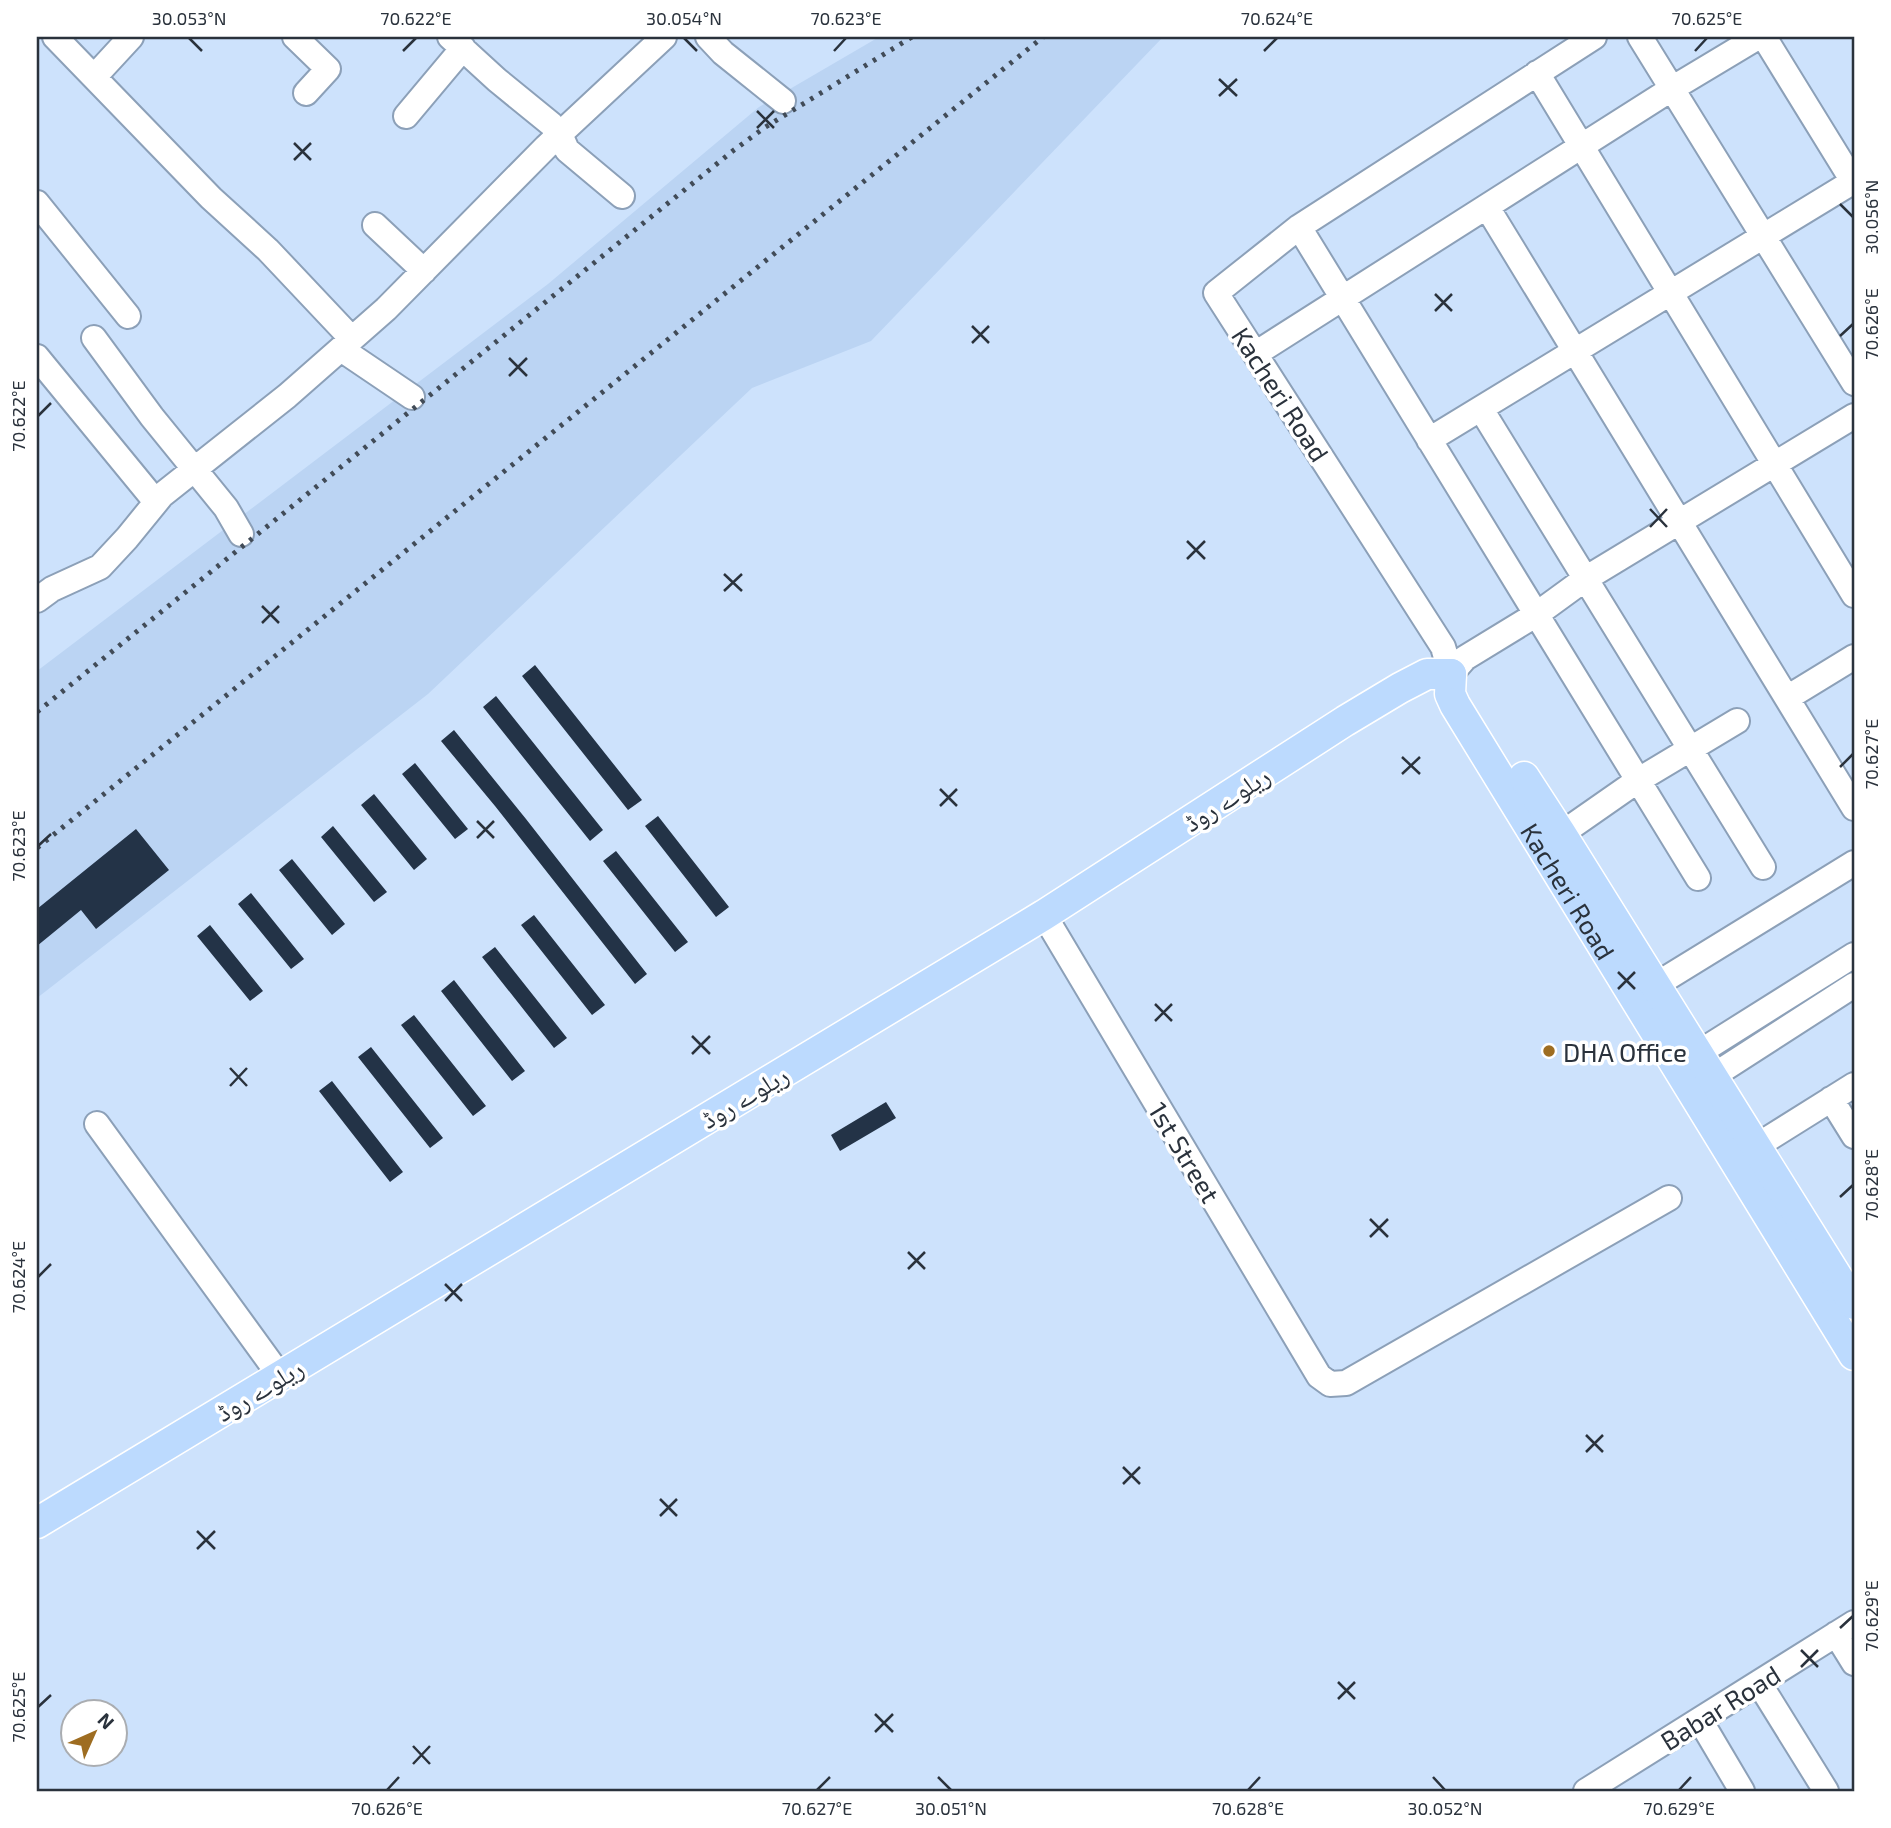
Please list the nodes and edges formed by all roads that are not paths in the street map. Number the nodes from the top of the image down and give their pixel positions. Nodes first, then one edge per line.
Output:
1 (55, 37) edge
2 (131, 37) edge
3 (295, 37) edge
4 (664, 37) edge
5 (708, 37) edge
6 (1594, 37) edge
7 (1640, 37) edge
8 (1758, 37) edge
9 (1764, 37) edge
10 (456, 43) edge
11 (1537, 73) junction
12 (95, 76) junction
13 (1673, 88) junction
14 (306, 93) dead end
15 (783, 101) dead end
16 (406, 116) dead end
17 (560, 134) junction
18 (1581, 146) junction
19 (1854, 182) edge
20 (622, 195) dead end
21 (37, 203) edge
22 (1487, 206) junction
23 (375, 225) dead end
24 (1299, 228) junction
25 (1764, 236) junction
26 (424, 271) junction
27 (1671, 293) junction
28 (1343, 298) junction
29 (128, 316) dead end
30 (94, 338) dead end
31 (347, 344) junction
32 (1575, 351) junction
33 (1255, 354) junction
34 (37, 358) edge
35 (1854, 383) edge
36 (412, 397) dead end
37 (1481, 409) junction
38 (1854, 416) edge
39 (1429, 440) junction
40 (1775, 464) junction
41 (195, 469) junction
42 (156, 502) junction
43 (1679, 522) junction
44 (242, 534) dead end
45 (1585, 579) junction
46 (1854, 595) edge
47 (37, 600) edge
48 (1536, 614) junction
49 (1854, 657) edge
50 (1451, 674) junction
51 (1787, 698) junction
52 (1737, 721) dead end
53 (1690, 750) junction
54 (1637, 781) junction
55 (1854, 808) edge
56 (1561, 834) junction
57 (1854, 863) edge
58 (1763, 867) dead end
59 (1698, 877) dead end
60 (1045, 915) junction
61 (1854, 955) edge
62 (1854, 985) edge
63 (1654, 986) junction
64 (1695, 1071) junction
65 (1854, 1085) edge
66 (1831, 1099) junction
67 (97, 1124) dead end
68 (1854, 1136) edge
69 (1755, 1147) junction
70 (1669, 1198) dead end
71 (1852, 1295) edge
72 (1854, 1355) edge
73 (280, 1376) junction
74 (37, 1523) edge
75 (1845, 1628) edge
76 (1854, 1663) edge
77 (1759, 1683) junction
78 (1700, 1720) junction
79 (1613, 1784) edge
80 (1586, 1791) edge
81 (1742, 1791) edge
82 (1826, 1791) edge

1 - 12 street
2 - 12 street
3 - 14 street
4 - 17 street
5 - 15 street
6 - 11 street
7 - 13 street
8 - 13 street
9 - 19 street
10 - 16 street
10 - 17 street
11 - 18 street
11 - 24 street
12 - 31 street
13 - 18 street
13 - 25 street
17 - 20 street
17 - 26 street
18 - 22 street
18 - 27 street
19 - 25 street
21 - 29 street
22 - 28 street
22 - 32 street
23 - 26 street
24 - 28 street
24 - 33 street, Kacheri Road
25 - 27 street
25 - 35 street
26 - 31 street
27 - 32 street
27 - 40 street
28 - 33 street
28 - 39 street
30 - 41 street
31 - 36 street
31 - 41 street
32 - 37 street
32 - 43 street
33 - 50 street, Kacheri Road
34 - 42 street
37 - 39 street
37 - 45 street
38 - 40 street
39 - 48 street
40 - 43 street
40 - 46 street
41 - 42 street
41 - 44 street
42 - 47 street
43 - 45 street
43 - 51 street
45 - 48 street
45 - 53 street
48 - 50 street
48 - 54 street
49 - 51 street
50 - 56 main road, Kacheri Road
50 - 60 main road, ریلوے روڈ
50 - 64 main road, Kacheri Road
51 - 55 street
52 - 53 street
53 - 54 street
53 - 58 street
54 - 56 street
54 - 59 street
56 - 63 main road, Kacheri Road
57 - 63 street
60 - 70 street, 1st Street
60 - 73 main road, ریلوے روڈ
61 - 64 street
62 - 64 street
63 - 64 main road, Kacheri Road
64 - 69 main road, Kacheri Road
64 - 72 main road, Kacheri Road
65 - 66 street
66 - 68 street
66 - 69 street
67 - 73 street
69 - 71 main road, Kacheri Road
73 - 74 main road, ریلوے روڈ
75 - 76 street
75 - 77 street, Babar Road
77 - 78 street, Babar Road
77 - 82 street
78 - 79 street, Babar Road
78 - 81 street
79 - 80 street, Babar Road

